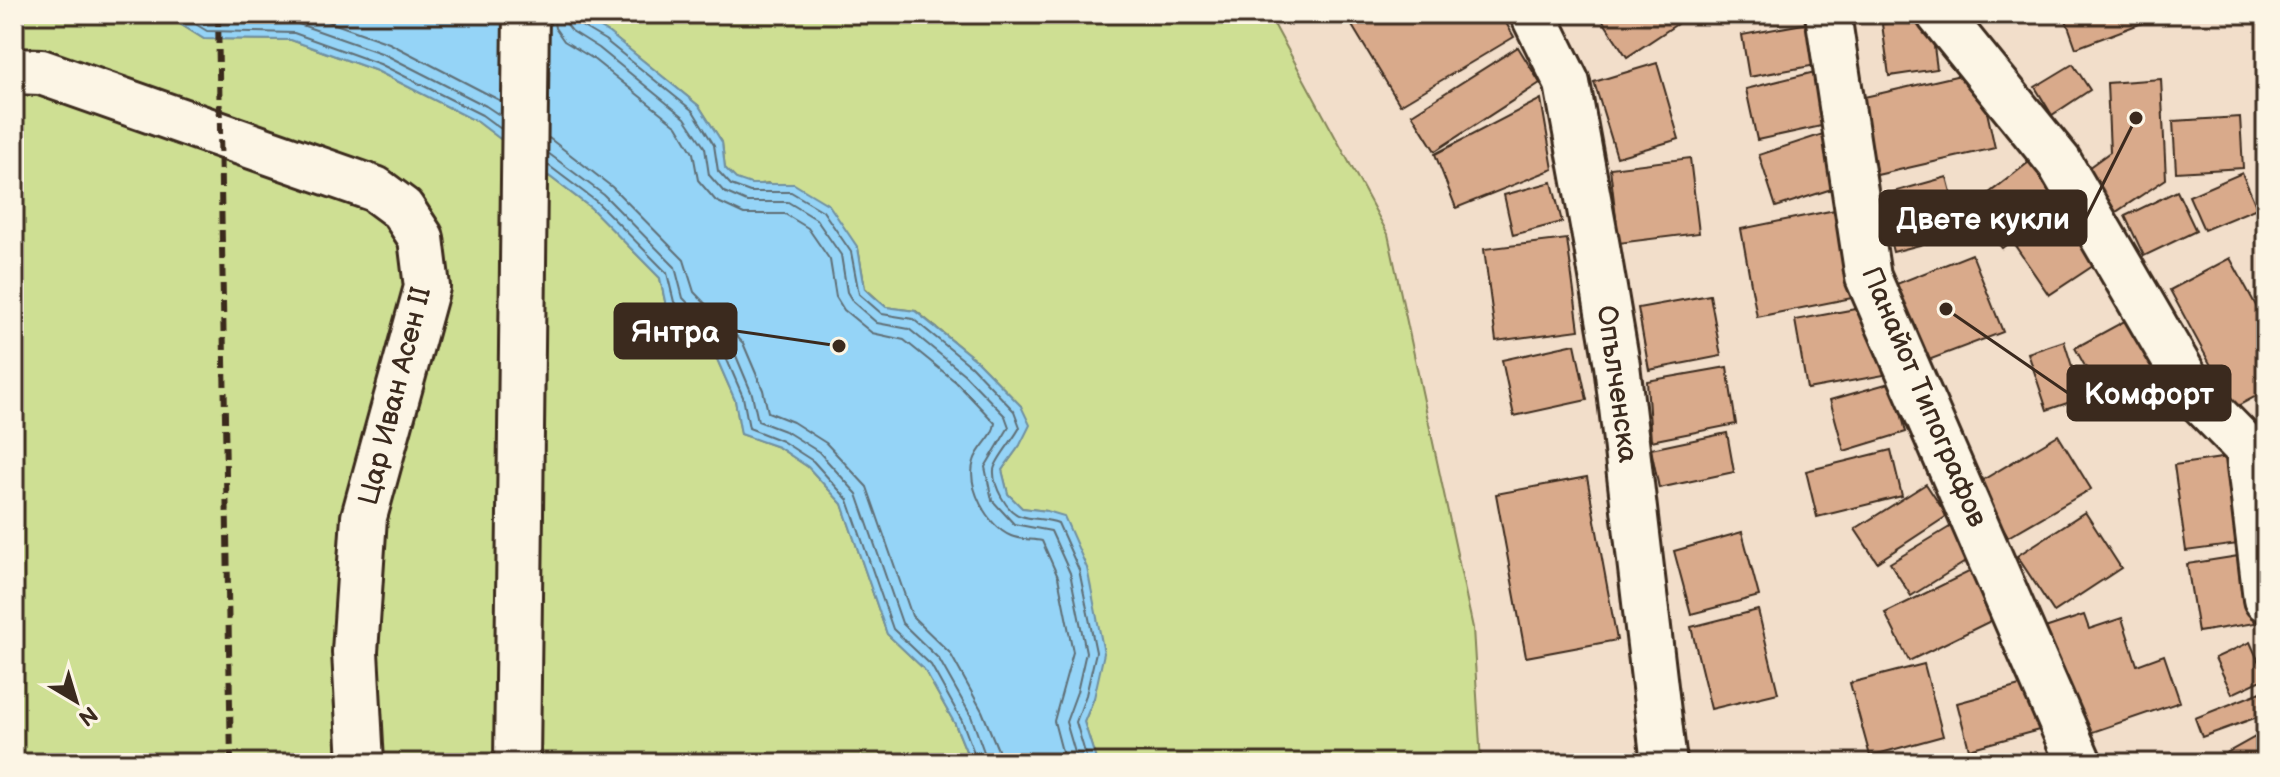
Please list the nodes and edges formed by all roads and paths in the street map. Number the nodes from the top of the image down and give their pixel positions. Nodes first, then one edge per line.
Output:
1 (526, 14) edge
2 (1533, 14) edge
3 (1555, 14) edge
4 (1828, 14) edge
5 (1939, 14) edge
6 (14, 71) edge
7 (1567, 83) junction
8 (2266, 599) edge
9 (361, 763) edge
10 (517, 763) edge
11 (1664, 763) edge
12 (2079, 763) edge

1 - 10 street
2 - 7 street, Опълченска
3 - 7 street
4 - 12 street, Панайот Типографов
5 - 8 street
6 - 9 street, Цар Иван Асен II
7 - 11 street, Опълченска

